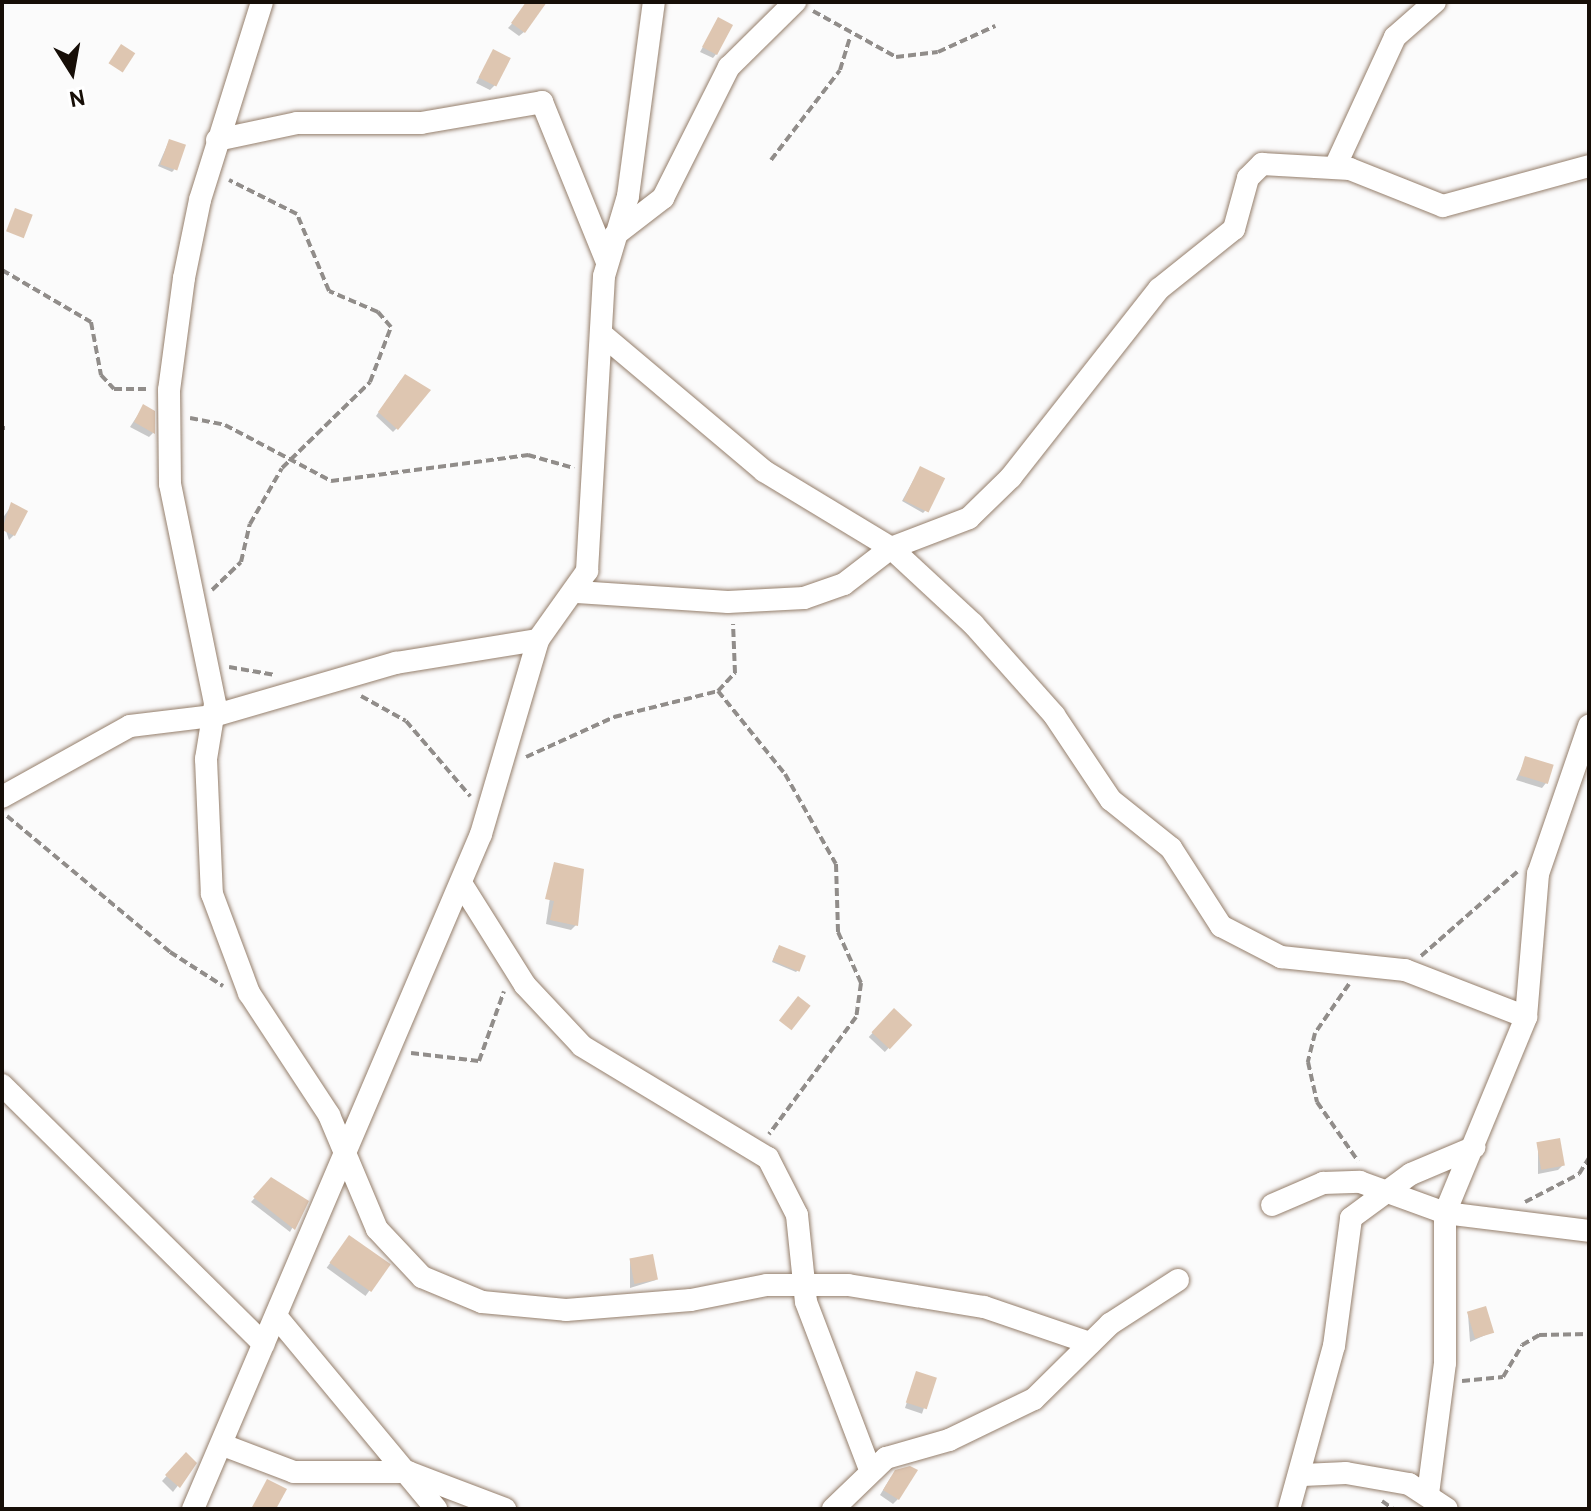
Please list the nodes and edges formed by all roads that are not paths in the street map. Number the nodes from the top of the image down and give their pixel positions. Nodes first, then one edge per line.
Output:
1 (262, 2) edge
2 (654, 2) edge
3 (795, 2) edge
4 (1435, 2) edge
5 (217, 140) junction
6 (1589, 166) edge
7 (1335, 167) junction
8 (615, 235) junction
9 (607, 262) junction
10 (605, 337) junction
11 (891, 548) junction
12 (577, 592) junction
13 (538, 640) junction
14 (213, 716) junction
15 (1589, 726) edge
16 (2, 797) edge
17 (461, 883) junction
18 (1526, 1017) junction
19 (2, 1085) edge
20 (1475, 1147) junction
21 (346, 1150) junction
22 (1384, 1188) junction
23 (1272, 1205) dead end
24 (1445, 1213) junction
25 (1589, 1231) edge
26 (1178, 1280) dead end
27 (803, 1283) junction
28 (276, 1316) junction
29 (1090, 1343) junction
30 (264, 1344) junction
31 (223, 1445) junction
32 (869, 1467) junction
33 (408, 1472) junction
34 (1303, 1475) junction
35 (1428, 1494) junction
36 (193, 1509) edge
37 (436, 1509) edge
38 (505, 1509) edge
39 (833, 1509) edge
40 (1289, 1509) edge
41 (1447, 1509) edge

1 - 5 street
2 - 8 street
3 - 8 street
4 - 7 street
5 - 9 street
5 - 14 street
6 - 7 street
7 - 11 street
8 - 9 street
9 - 10 street
10 - 11 street
10 - 12 street
11 - 12 street
11 - 18 street
12 - 13 street
13 - 14 street
13 - 17 street
14 - 16 street
14 - 21 street
15 - 18 street
17 - 21 street
17 - 27 street
18 - 20 street
19 - 30 street
20 - 22 street
20 - 24 street
21 - 27 street
21 - 28 street
22 - 23 street
22 - 24 street
22 - 34 street
24 - 25 street
24 - 35 street
26 - 29 street
27 - 29 street
27 - 32 street
28 - 30 street
28 - 33 street
29 - 32 street
30 - 31 street
31 - 33 street
31 - 36 street
32 - 39 street
33 - 37 street
33 - 38 street
34 - 35 street
34 - 40 street
35 - 41 street

